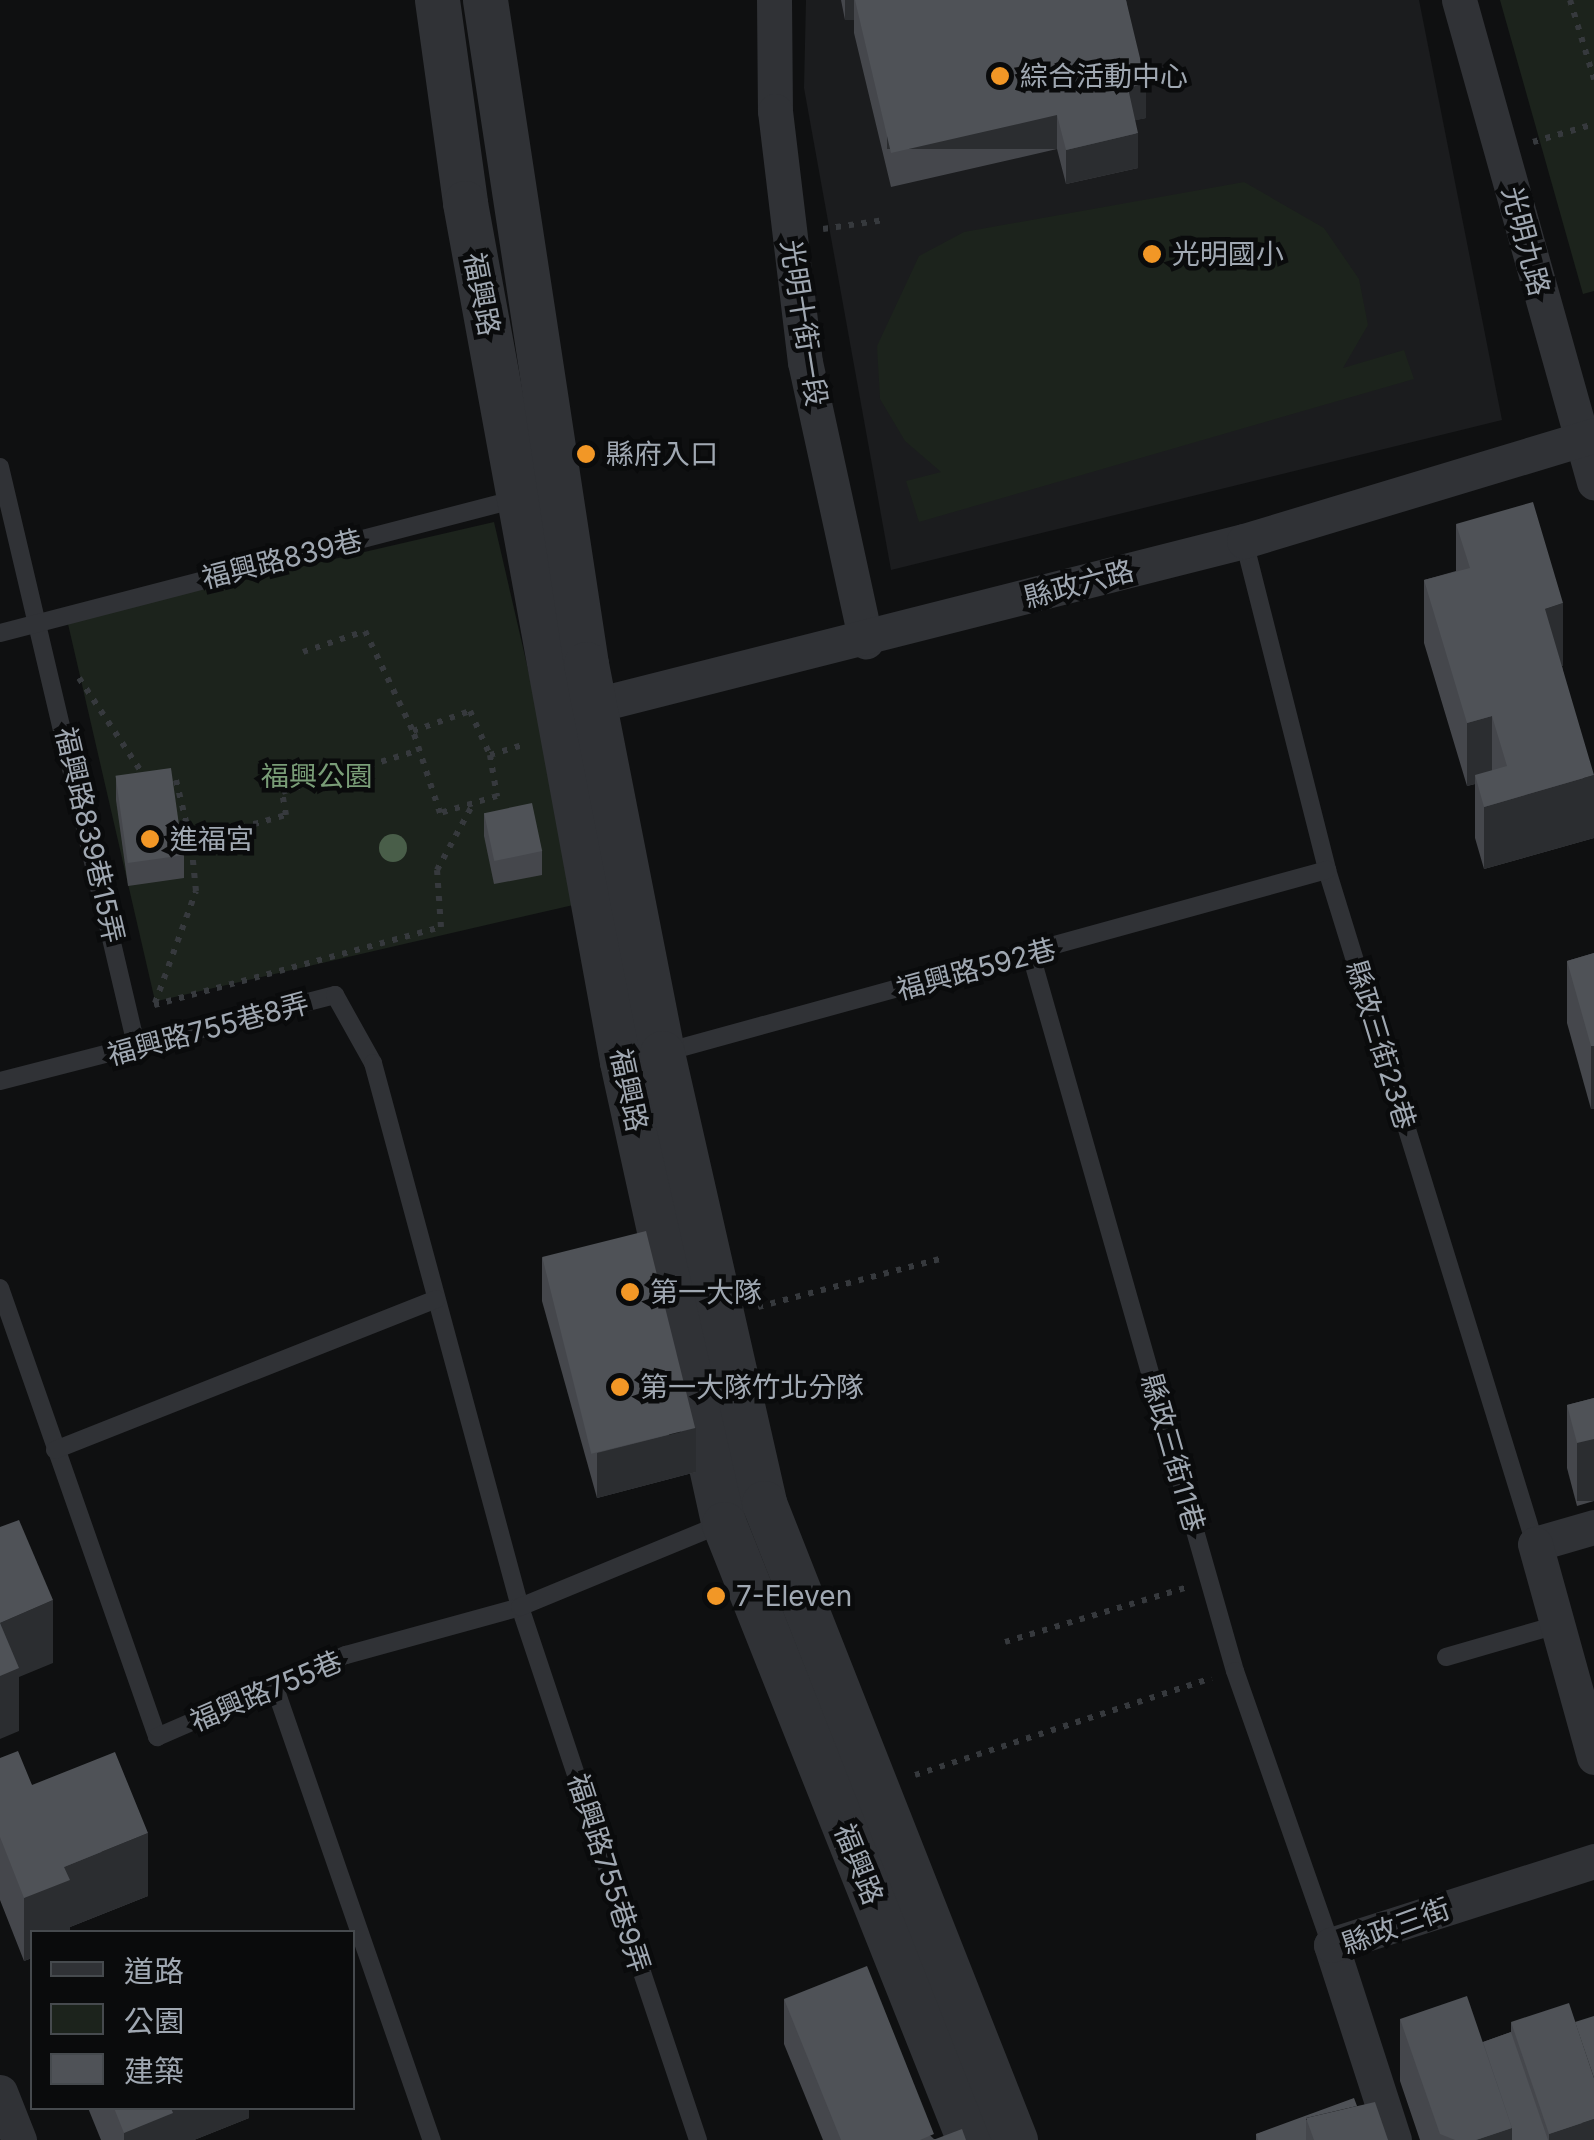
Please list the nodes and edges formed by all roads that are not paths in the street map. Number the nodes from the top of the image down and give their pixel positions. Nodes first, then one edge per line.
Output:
1 (436, 0) edge
2 (485, 0) edge
3 (774, 0) edge
4 (1458, 0) edge
5 (1587, 437) edge
6 (0, 467) edge
7 (1594, 482) edge
8 (564, 484) junction
9 (521, 498) junction
10 (1244, 540) junction
11 (42, 620) junction
12 (0, 633) edge
13 (866, 640) junction
14 (562, 720) junction
15 (1327, 870) junction
16 (1031, 955) junction
17 (138, 1049) junction
18 (642, 1057) junction
19 (0, 1081) edge
20 (0, 1288) edge
21 (436, 1299) junction
22 (55, 1450) junction
23 (764, 1503) junction
24 (724, 1524) junction
25 (1594, 1528) edge
26 (1535, 1544) junction
27 (520, 1607) junction
28 (1557, 1625) junction
29 (1446, 1657) dead end
30 (274, 1685) junction
31 (1594, 1757) edge
32 (875, 1788) junction
33 (841, 1816) junction
34 (1594, 1861) edge
35 (1330, 1946) junction
36 (0, 2092) edge
37 (19, 2140) edge
38 (432, 2140) edge
39 (698, 2140) edge
40 (969, 2140) edge
41 (1015, 2140) edge
42 (1394, 2140) edge

1 - 9 street, 福興路
2 - 8 street, 福興路
3 - 13 street, 光明十街一段
4 - 5 street, 光明九路
5 - 7 street, 光明九路
5 - 10 street, 縣政六路
6 - 11 lane, 福興路839巷15弄
8 - 9 lane, 福興路839巷
8 - 14 street, 福興路
9 - 11 lane, 福興路839巷
9 - 14 street, 福興路
10 - 13 street, 縣政六路
10 - 15 lane, 縣政三街23巷
11 - 12 lane, 福興路839巷
11 - 17 lane, 福興路839巷15弄
13 - 14 street, 縣政六路
14 - 18 street, 福興路
15 - 16 lane, 福興路592巷
15 - 26 lane, 縣政三街23巷
16 - 18 lane, 福興路592巷
16 - 35 lane, 縣政三街11巷
17 - 19 lane, 福興路755巷8弄
17 - 21 lane, 福興路755巷8弄
18 - 23 street, 福興路
18 - 24 street, 福興路
20 - 22 lane, 福興路755巷
21 - 22 lane
21 - 27 lane, 福興路755巷8弄
22 - 30 lane, 福興路755巷
23 - 24 lane, 福興路755巷
23 - 32 street, 福興路
24 - 27 lane, 福興路755巷
24 - 33 street, 福興路
25 - 26 street
26 - 28 street
27 - 30 lane, 福興路755巷
27 - 39 lane, 福興路755巷9弄
28 - 29 lane
28 - 31 street
30 - 38 lane
32 - 33 lane
32 - 41 street, 福興路
33 - 40 street, 福興路
34 - 35 street, 縣政三街
35 - 42 street, 縣政三街
36 - 37 street

